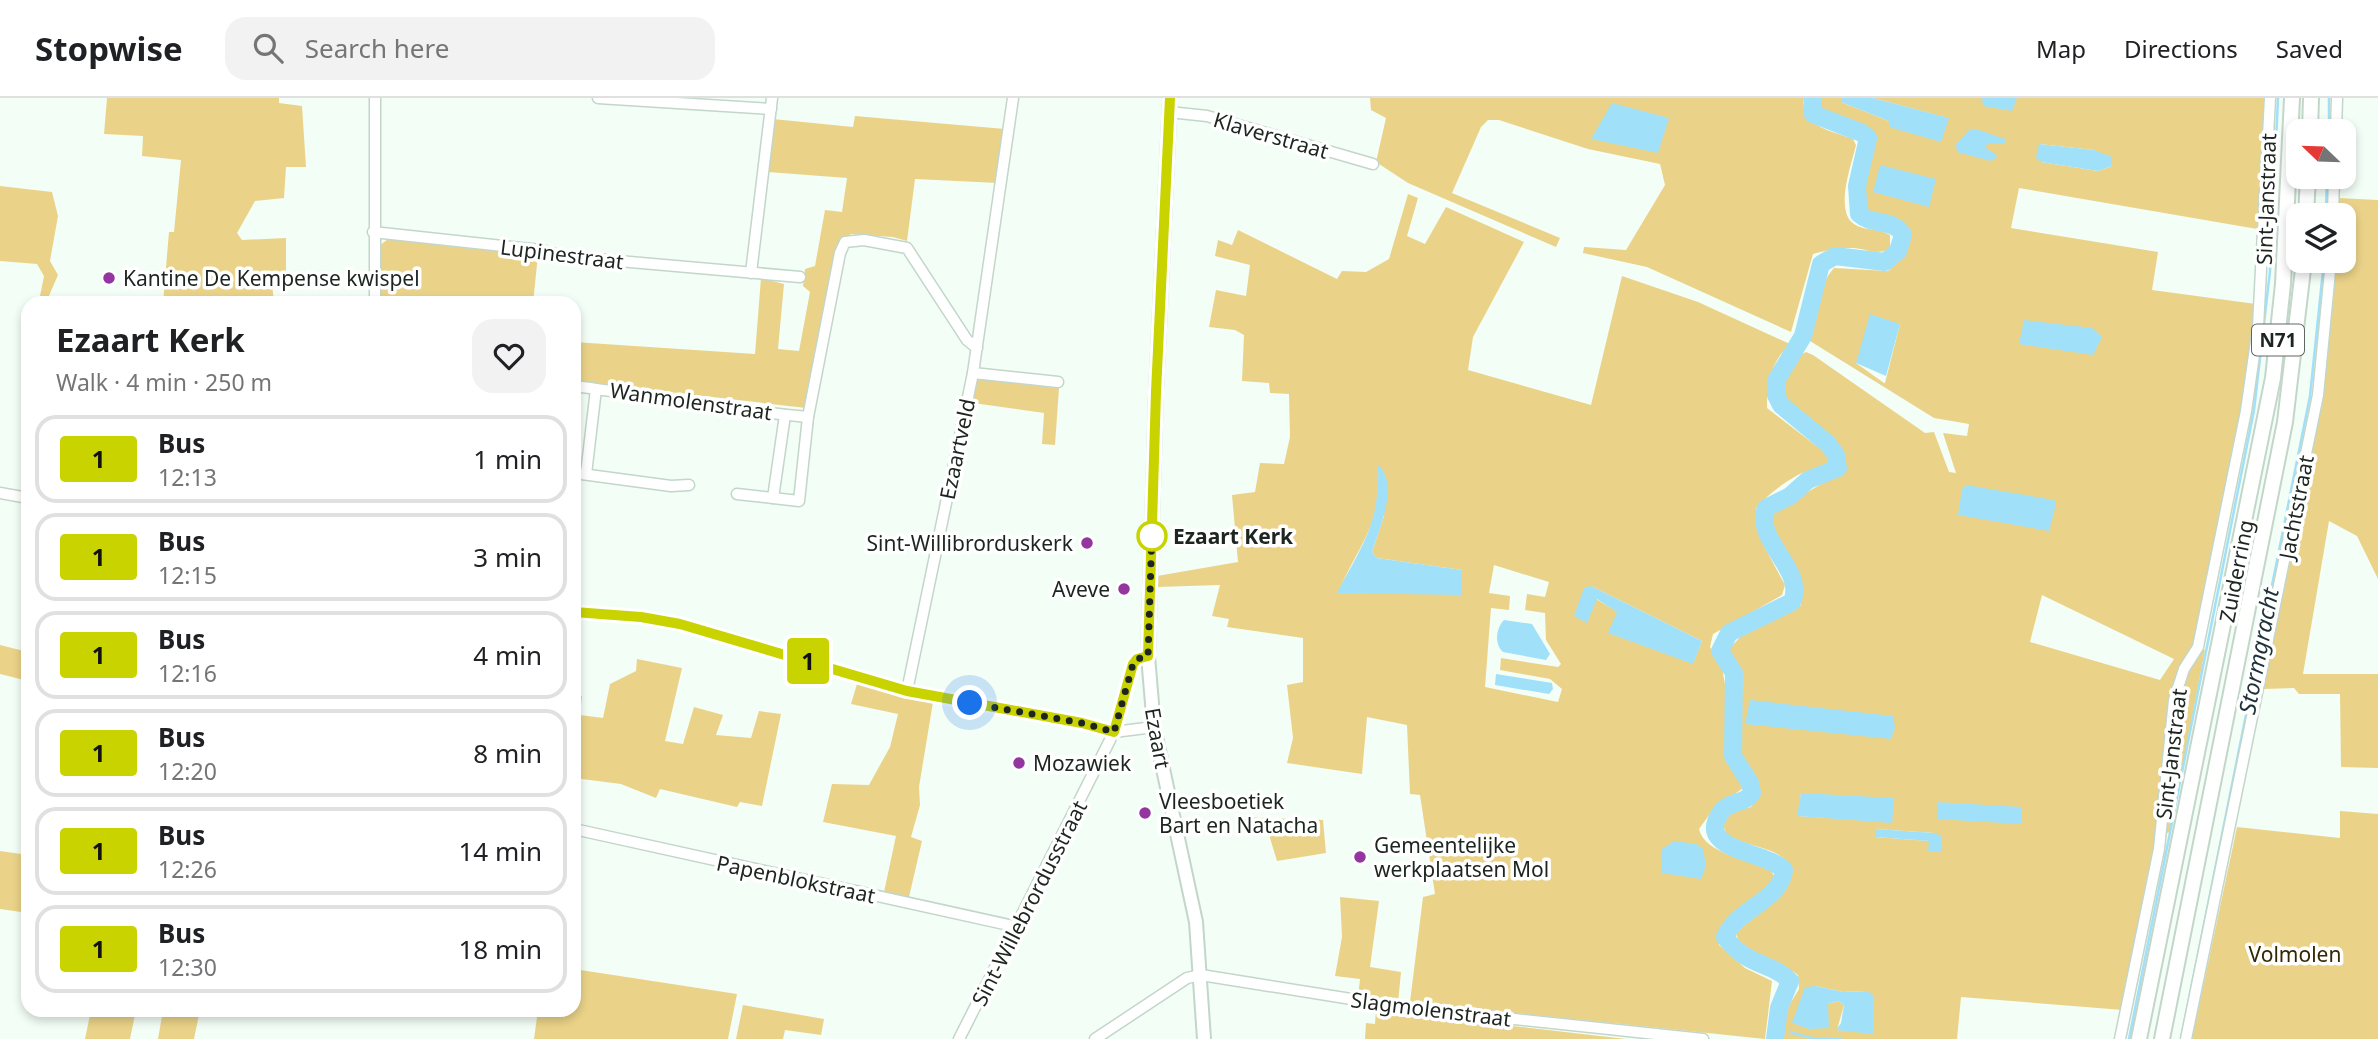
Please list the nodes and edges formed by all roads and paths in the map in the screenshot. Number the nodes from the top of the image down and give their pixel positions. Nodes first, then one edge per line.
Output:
1 (375, 98) edge
2 (598, 98) edge
3 (1013, 98) edge
4 (1170, 98) edge
5 (2270, 98) edge
6 (2292, 98) edge
7 (2311, 98) edge
8 (2337, 98) edge
9 (772, 104) edge
10 (1169, 112) junction
11 (2310, 119) edge
12 (2336, 119) edge
13 (1373, 164) dead end
14 (373, 232) junction
15 (751, 273) junction
16 (2303, 273) edge
17 (2330, 273) edge
18 (800, 277) dead end
19 (374, 296) edge
20 (977, 348) junction
21 (972, 373) junction
22 (1058, 382) dead end
23 (581, 387) edge
24 (596, 389) junction
25 (785, 415) junction
26 (808, 417) junction
27 (581, 474) edge
28 (586, 474) junction
29 (689, 485) dead end
30 (0, 493) edge
31 (737, 494) dead end
32 (21, 497) edge
33 (773, 498) junction
34 (581, 613) edge
35 (1148, 656) junction
36 (907, 691) junction
37 (1154, 727) junction
38 (1114, 732) junction
39 (581, 831) edge
40 (1018, 927) junction
41 (1201, 975) junction
42 (959, 1039) edge
43 (1095, 1039) edge
44 (1204, 1039) edge
45 (1703, 1039) edge
46 (2120, 1039) edge
47 (2139, 1039) edge
48 (2162, 1039) edge
49 (2186, 1039) edge

1 - 14 street
2 - 9 street
3 - 20 street, Ezaartveld
4 - 10 main road, Ezaart
5 - 46 street, Sint-Janstraat
6 - 47 highway, Zuiderring / N71
7 - 11 highway
8 - 12 street
9 - 15 street
10 - 13 street, Klaverstraat
10 - 35 main road, Ezaart
14 - 15 street, Lupinestraat
14 - 19 street
15 - 18 street, Lupinestraat
16 - 48 highway, Zuiderring / N71
17 - 49 street, Jachtstraat
20 - 21 street, Ezaartveld
20 - 26 street
21 - 22 street, Ezaartveld
21 - 36 street, Ezaartveld
23 - 24 street, Wanmolenstraat
24 - 25 street, Wanmolenstraat
24 - 28 street, Wanmolenstraat
25 - 26 street, Wanmolenstraat
25 - 33 street, Wanmolenstraat
26 - 33 street
27 - 28 street
28 - 29 street
30 - 32 street
31 - 33 street
34 - 36 street
35 - 37 main road, Ezaart
35 - 38 street, Sint-Willebrordusstraat
36 - 38 street
37 - 38 street
37 - 41 main road, Ezaart
38 - 40 street, Sint-Willebrordusstraat
39 - 40 street, Papenblokstraat
40 - 42 street, Sint-Willebrordusstraat
41 - 43 street
41 - 44 main road, Ezaart
41 - 45 street, Slagmolenstraat

